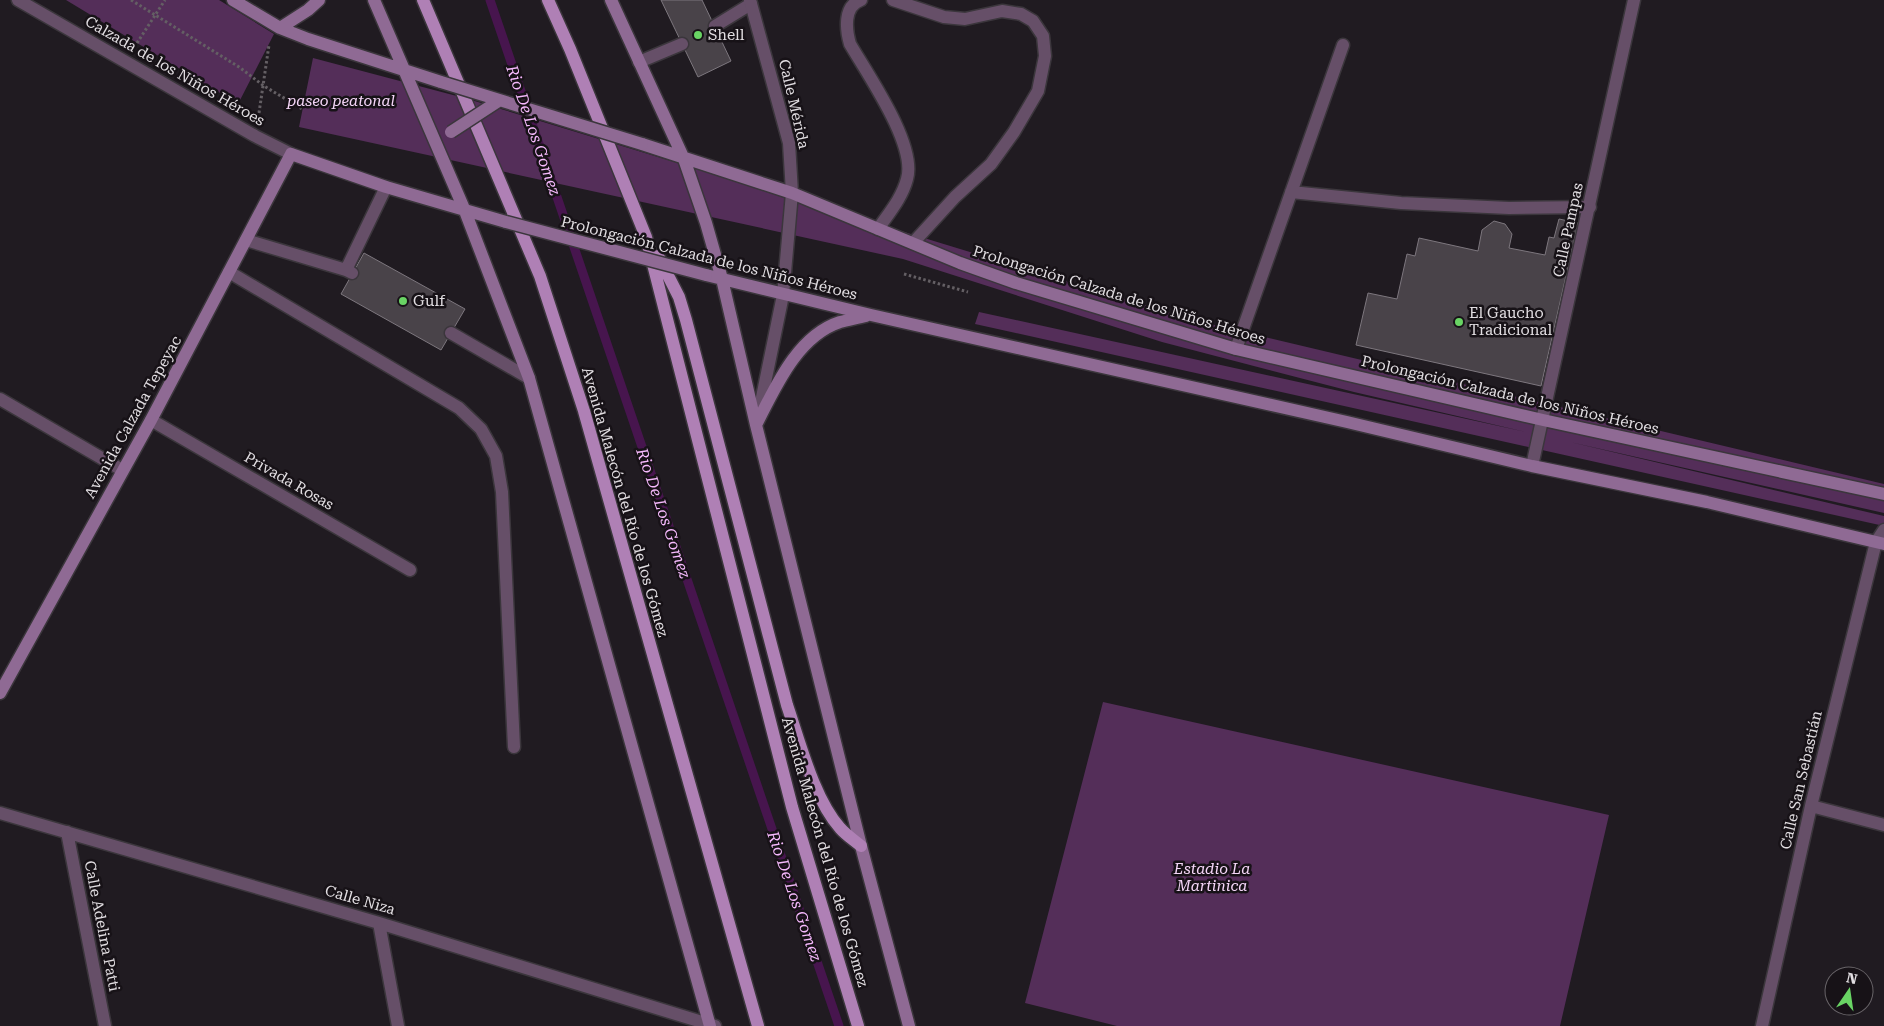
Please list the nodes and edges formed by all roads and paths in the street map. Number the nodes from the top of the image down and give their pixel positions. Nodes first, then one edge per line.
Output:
1 (18, 0) edge
2 (131, 0) edge
3 (165, 0) edge
4 (233, 0) edge
5 (319, 0) edge
6 (374, 0) edge
7 (423, 0) edge
8 (548, 0) edge
9 (554, 0) edge
10 (611, 0) edge
11 (861, 0) edge
12 (893, 0) edge
13 (1634, 0) edge
14 (750, 2) edge
15 (155, 15) junction
16 (276, 26) junction
17 (714, 26) dead end
18 (682, 44) dead end
19 (1343, 44) dead end
20 (570, 49) junction
21 (125, 62) junction
22 (638, 62) junction
23 (402, 70) junction
24 (264, 86) junction
25 (500, 100) junction
26 (304, 110) dead end
27 (254, 136) junction
28 (438, 146) junction
29 (291, 154) junction
30 (684, 159) junction
31 (386, 187) junction
32 (1291, 192) junction
33 (792, 193) junction
34 (1590, 207) junction
35 (465, 211) junction
36 (878, 229) junction
37 (646, 236) junction
38 (246, 240) junction
39 (913, 243) junction
40 (229, 272) junction
41 (722, 279) junction
42 (783, 294) junction
43 (871, 315) junction
44 (451, 333) dead end
45 (1236, 349) junction
46 (529, 378) junction
47 (0, 399) edge
48 (151, 420) junction
49 (1543, 420) junction
50 (756, 425) junction
51 (1532, 466) junction
52 (122, 470) junction
53 (1884, 494) edge
54 (1884, 530) edge
55 (1880, 543) edge
56 (410, 570) dead end
57 (0, 693) edge
58 (514, 747) dead end
59 (1811, 806) junction
60 (0, 813) edge
61 (1884, 825) edge
62 (67, 832) junction
63 (861, 846) junction
64 (379, 922) junction
65 (711, 1025) edge
66 (105, 1026) edge
67 (398, 1026) edge
68 (758, 1026) edge
69 (858, 1026) edge
70 (909, 1026) edge
71 (1762, 1026) edge

1 - 21 street, Calzada de los Niños Héroes
2 - 15 path
3 - 15 path
4 - 16 street
5 - 16 street
6 - 23 street
7 - 68 main road, Avenida Malecón del Río de los Gómez
8 - 20 main road, Avenida Malecón del Río de los Gómez
9 - 20 main road
10 - 22 street
11 - 36 street
12 - 39 street
13 - 34 street, Calle Pampas
14 - 17 street
14 - 33 street, Calle Mérida
15 - 21 path
15 - 24 path
16 - 23 street, Prolongación Calzada de los Niños Héroes
16 - 24 path
18 - 22 street
19 - 32 street
20 - 37 main road, Avenida Malecón del Río de los Gómez
21 - 27 street, Calzada de los Niños Héroes
22 - 30 street
23 - 25 street, Prolongación Calzada de los Niños Héroes, bridge
23 - 28 street
24 - 26 path
24 - 27 path
25 - 28 street, bridge
25 - 30 street, Prolongación Calzada de los Niños Héroes, bridge
27 - 29 street, Calzada de los Niños Héroes
28 - 35 street
29 - 31 street, Prolongación Calzada de los Niños Héroes
29 - 38 street, Avenida Calzada Tepeyac
30 - 33 street, Prolongación Calzada de los Niños Héroes
30 - 41 street
31 - 35 street, Prolongación Calzada de los Niños Héroes
31 - 38 street
32 - 34 street
32 - 45 street
33 - 36 street, Prolongación Calzada de los Niños Héroes
33 - 42 street, Calle Mérida
34 - 49 street, Calle Pampas
35 - 41 street, Prolongación Calzada de los Niños Héroes, bridge
35 - 46 street
36 - 39 street, Prolongación Calzada de los Niños Héroes
37 - 63 main road
37 - 69 main road, Avenida Malecón del Río de los Gómez
38 - 40 street, Avenida Calzada Tepeyac
39 - 45 street, Prolongación Calzada de los Niños Héroes
40 - 48 street, Avenida Calzada Tepeyac
40 - 58 street
41 - 42 street, Prolongación Calzada de los Niños Héroes
41 - 50 street
42 - 43 street, Prolongación Calzada de los Niños Héroes
42 - 50 street, Calle Mérida
43 - 50 street
43 - 51 street, Prolongación Calzada de los Niños Héroes
44 - 46 street
45 - 49 street, Prolongación Calzada de los Niños Héroes
46 - 65 street
47 - 52 street
48 - 52 street, Avenida Calzada Tepeyac
48 - 56 street, Privada Rosas
49 - 51 street, Calle Pampas
49 - 53 street, Prolongación Calzada de los Niños Héroes
50 - 63 street
51 - 55 street, Prolongación Calzada de los Niños Héroes
52 - 57 street, Avenida Calzada Tepeyac
54 - 55 street, Calle San Sebastián
55 - 59 street, Calle San Sebastián
59 - 61 street
59 - 71 street, Calle San Sebastián
60 - 62 street, Calle Niza
62 - 64 street, Calle Niza
62 - 66 street, Calle Adelina Patti
63 - 70 street
64 - 65 street, Calle Niza
64 - 67 street

